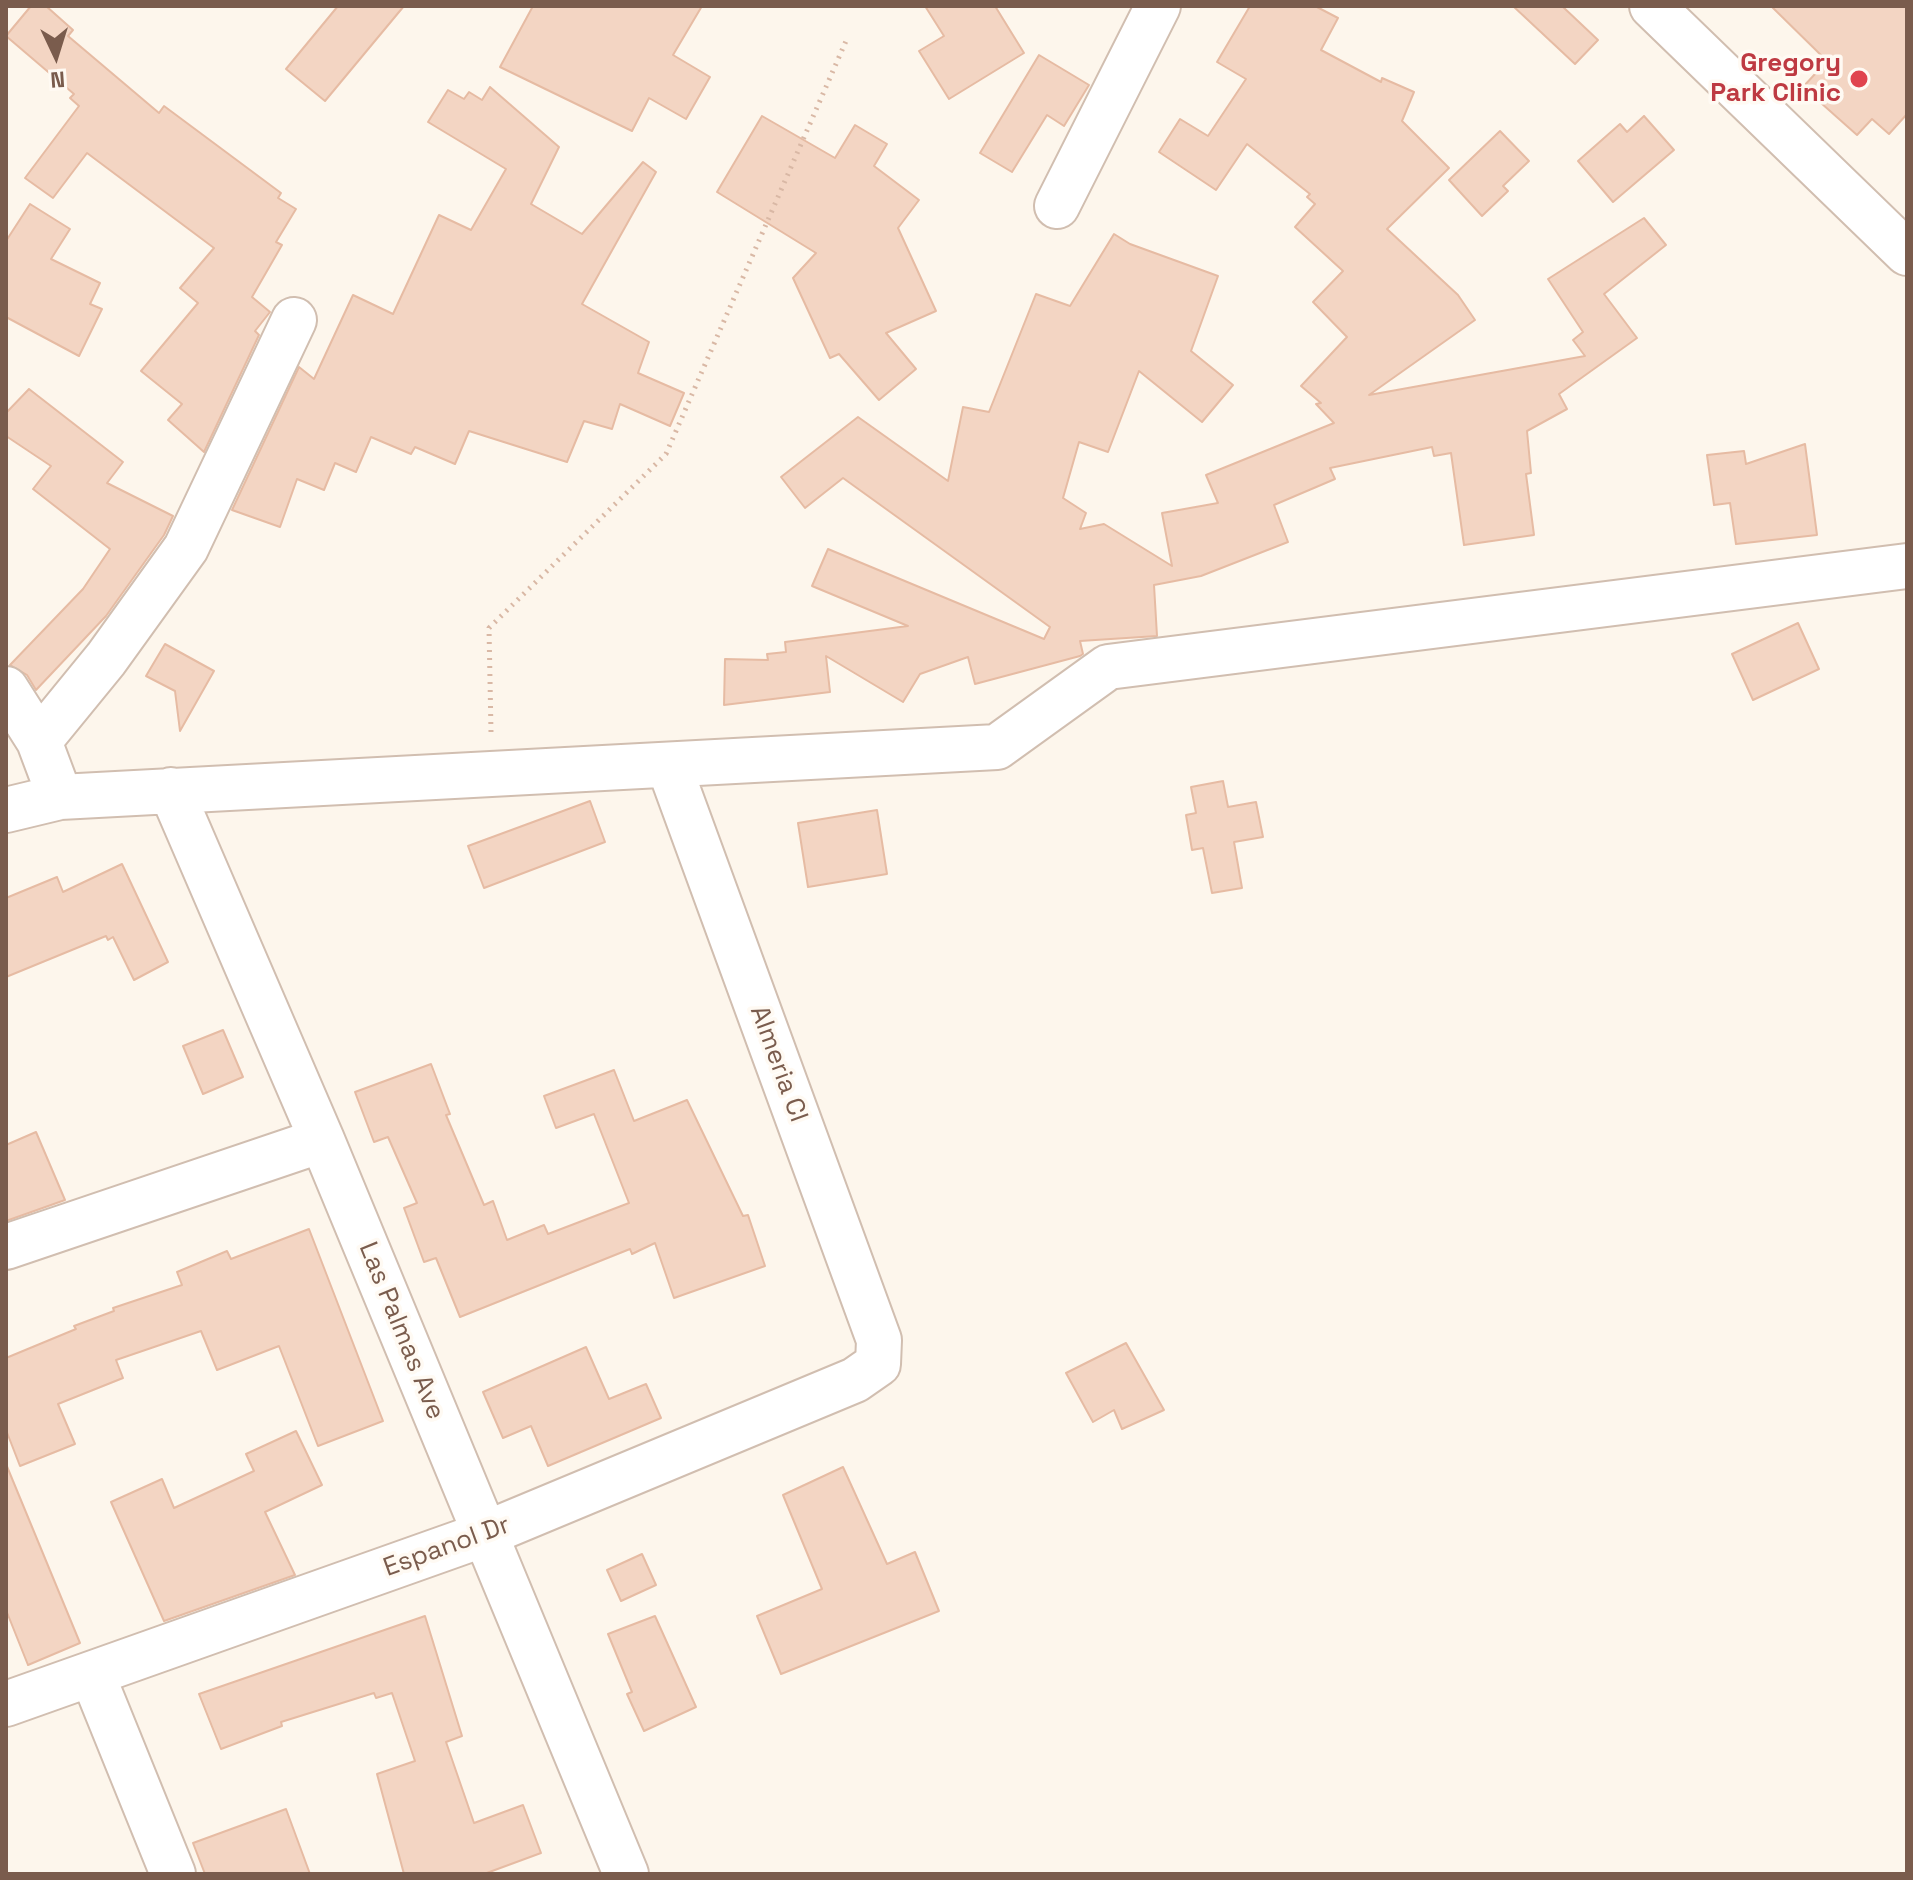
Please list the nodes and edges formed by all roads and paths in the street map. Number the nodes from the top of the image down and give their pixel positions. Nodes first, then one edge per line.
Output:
1 (1158, 6) edge
2 (1652, 6) edge
3 (846, 41) dead end
4 (1057, 206) dead end
5 (1907, 253) edge
6 (294, 320) dead end
7 (1907, 566) edge
8 (6, 689) edge
9 (39, 741) junction
10 (669, 766) junction
11 (493, 772) junction
12 (171, 790) junction
13 (60, 797) junction
14 (6, 810) edge
15 (322, 1140) junction
16 (6, 1247) edge
17 (878, 1364) joint
18 (485, 1534) junction
19 (92, 1674) junction
20 (6, 1704) edge
21 (173, 1874) edge
22 (626, 1874) edge

1 - 4 street
2 - 5 street
3 - 11 path
6 - 9 street
7 - 10 street
8 - 9 street
9 - 13 street
10 - 11 street
10 - 17 street, Almeria Cl
11 - 12 street
12 - 13 street
12 - 15 street, Las Palmas Ave
13 - 14 street
15 - 16 street
15 - 18 street, Las Palmas Ave
17 - 18 street, Espanol Dr
18 - 19 street, Espanol Dr
18 - 22 street, Las Palmas Ave
19 - 20 street, Espanol Dr
19 - 21 street

